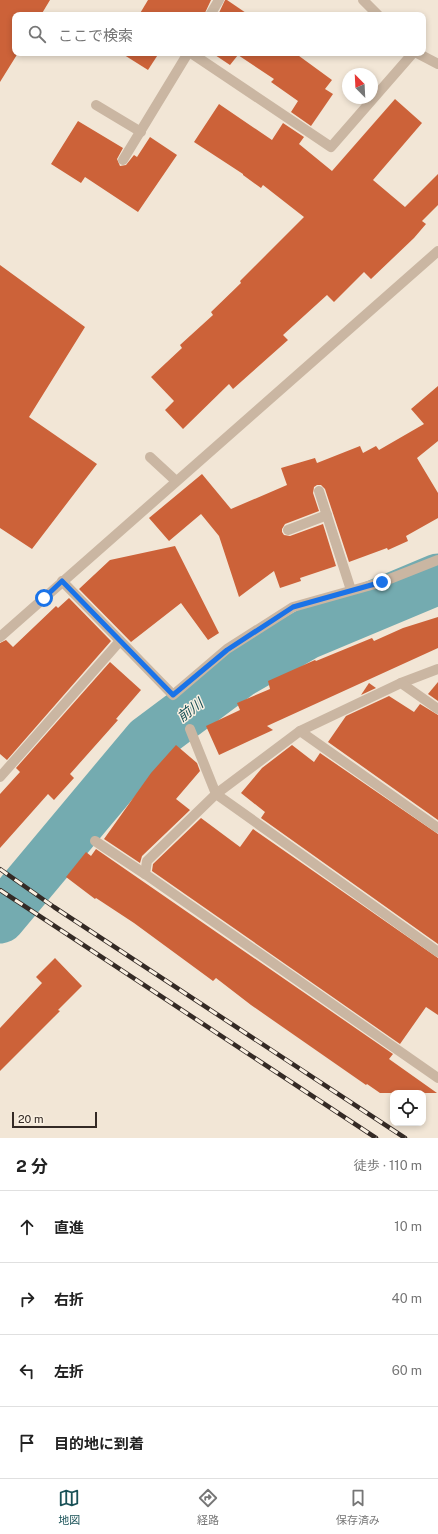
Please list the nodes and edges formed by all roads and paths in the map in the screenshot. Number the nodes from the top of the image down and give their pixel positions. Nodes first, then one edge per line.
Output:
1 (219, 0) edge
2 (363, 0) edge
3 (212, 12) edge
4 (375, 12) edge
5 (188, 56) edge
6 (194, 56) edge
7 (410, 56) edge
8 (423, 56) edge
9 (438, 64) edge
10 (96, 105) dead end
11 (141, 132) junction
12 (123, 160) dead end
13 (438, 251) edge
14 (150, 457) dead end
15 (176, 481) junction
16 (319, 491) dead end
17 (327, 515) junction
18 (288, 530) dead end
19 (438, 560) edge
20 (62, 581) junction
21 (352, 590) junction
22 (0, 637) edge
23 (120, 641) junction
24 (438, 669) edge
25 (401, 684) junction
26 (438, 709) edge
27 (190, 729) dead end
28 (300, 731) junction
29 (0, 777) edge
30 (216, 794) junction
31 (438, 828) edge
32 (96, 841) dead end
33 (145, 874) junction
34 (438, 952) edge
35 (438, 1078) edge

1 - 3 street
2 - 4 street
5 - 11 street
6 - 7 street
8 - 9 street
10 - 11 street
11 - 12 street
13 - 15 street
14 - 15 street
15 - 20 street
16 - 17 street
17 - 18 street
17 - 21 street
19 - 21 street
20 - 22 street
20 - 23 street
21 - 23 street
23 - 29 street
24 - 25 street
25 - 26 street
25 - 28 street
27 - 30 street
28 - 30 street
28 - 31 street
30 - 33 street
30 - 34 street
32 - 33 street
33 - 35 street

